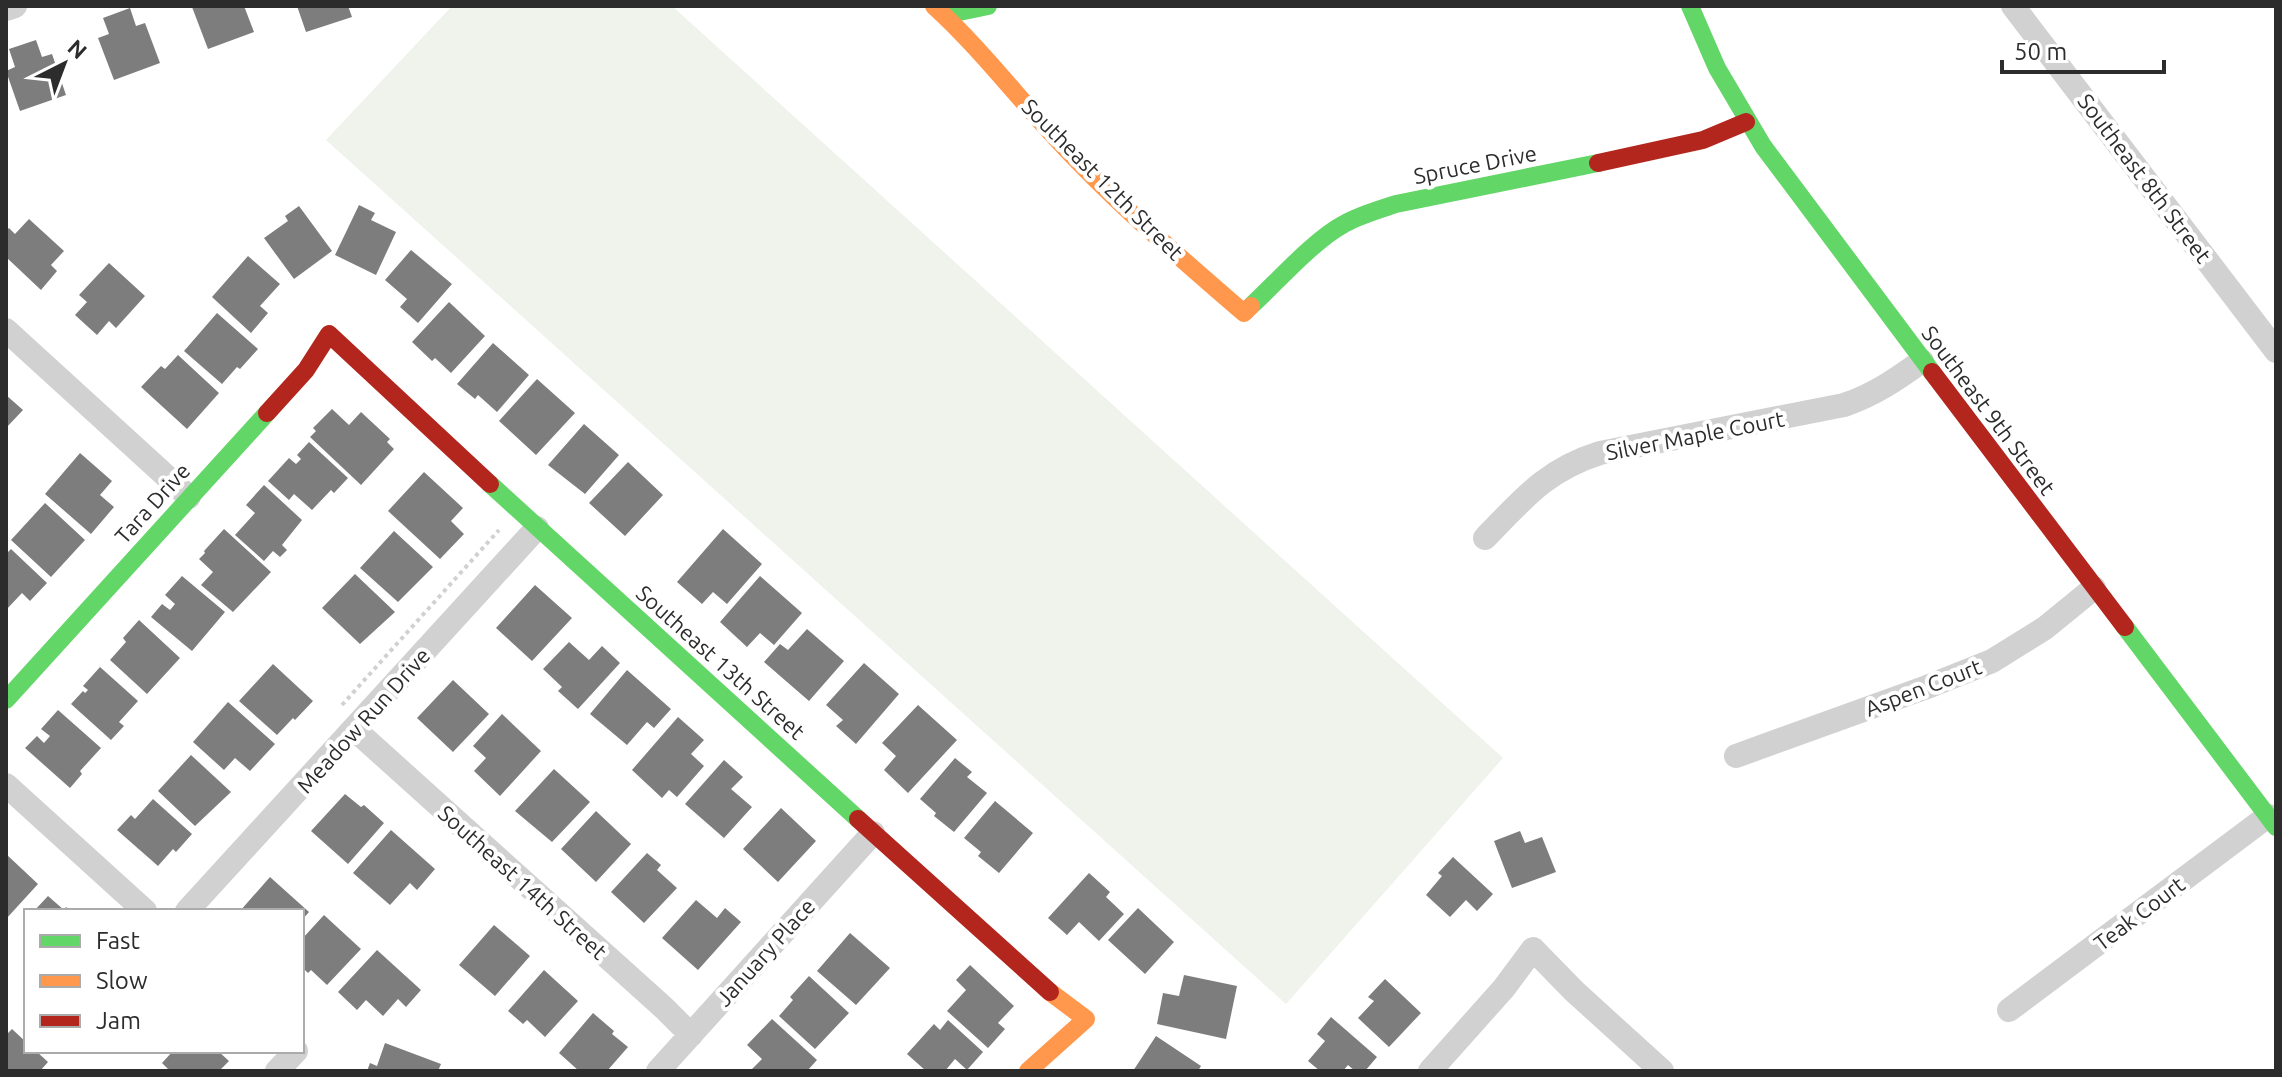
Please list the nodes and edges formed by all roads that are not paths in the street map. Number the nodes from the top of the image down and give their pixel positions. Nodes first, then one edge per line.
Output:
1 (15, 6) edge
2 (988, 6) edge
3 (1690, 6) edge
4 (2013, 6) edge
5 (6, 9) edge
6 (940, 11) edge
7 (1746, 122) junction
8 (1244, 313) joint
9 (6, 330) edge
10 (329, 334) joint
11 (2276, 351) edge
12 (1922, 361) junction
13 (189, 497) junction
14 (537, 528) junction
15 (1485, 538) dead end
16 (2094, 588) junction
17 (6, 700) edge
18 (354, 729) junction
19 (1736, 756) dead end
20 (6, 785) edge
21 (2272, 821) edge
22 (873, 833) junction
23 (143, 909) edge
24 (189, 909) edge
25 (2009, 1010) dead end
26 (691, 1035) junction
27 (295, 1053) edge
28 (277, 1071) edge
29 (658, 1071) edge
30 (1028, 1071) edge
31 (1430, 1071) edge
32 (1662, 1071) edge

1 - 5 street
2 - 6 street
3 - 7 street, Southeast 9th Street
4 - 11 street, Southeast 8th Street
6 - 8 street, Southeast 12th Street
7 - 8 street, Spruce Drive
7 - 12 street, Southeast 9th Street
9 - 13 street
10 - 13 street, Tara Drive
10 - 14 street, Southeast 13th Street
12 - 15 street, Silver Maple Court
12 - 16 street, Southeast 9th Street
13 - 17 street, Tara Drive
14 - 18 street, Meadow Run Drive
14 - 22 street, Southeast 13th Street
16 - 19 street, Aspen Court
16 - 21 street, Southeast 9th Street
18 - 24 street, Meadow Run Drive
18 - 26 street, Southeast 14th Street
20 - 23 street
21 - 25 street, Teak Court
22 - 26 street, January Place
22 - 30 street, Southeast 13th Street
26 - 29 street, January Place
27 - 28 street
31 - 32 street

